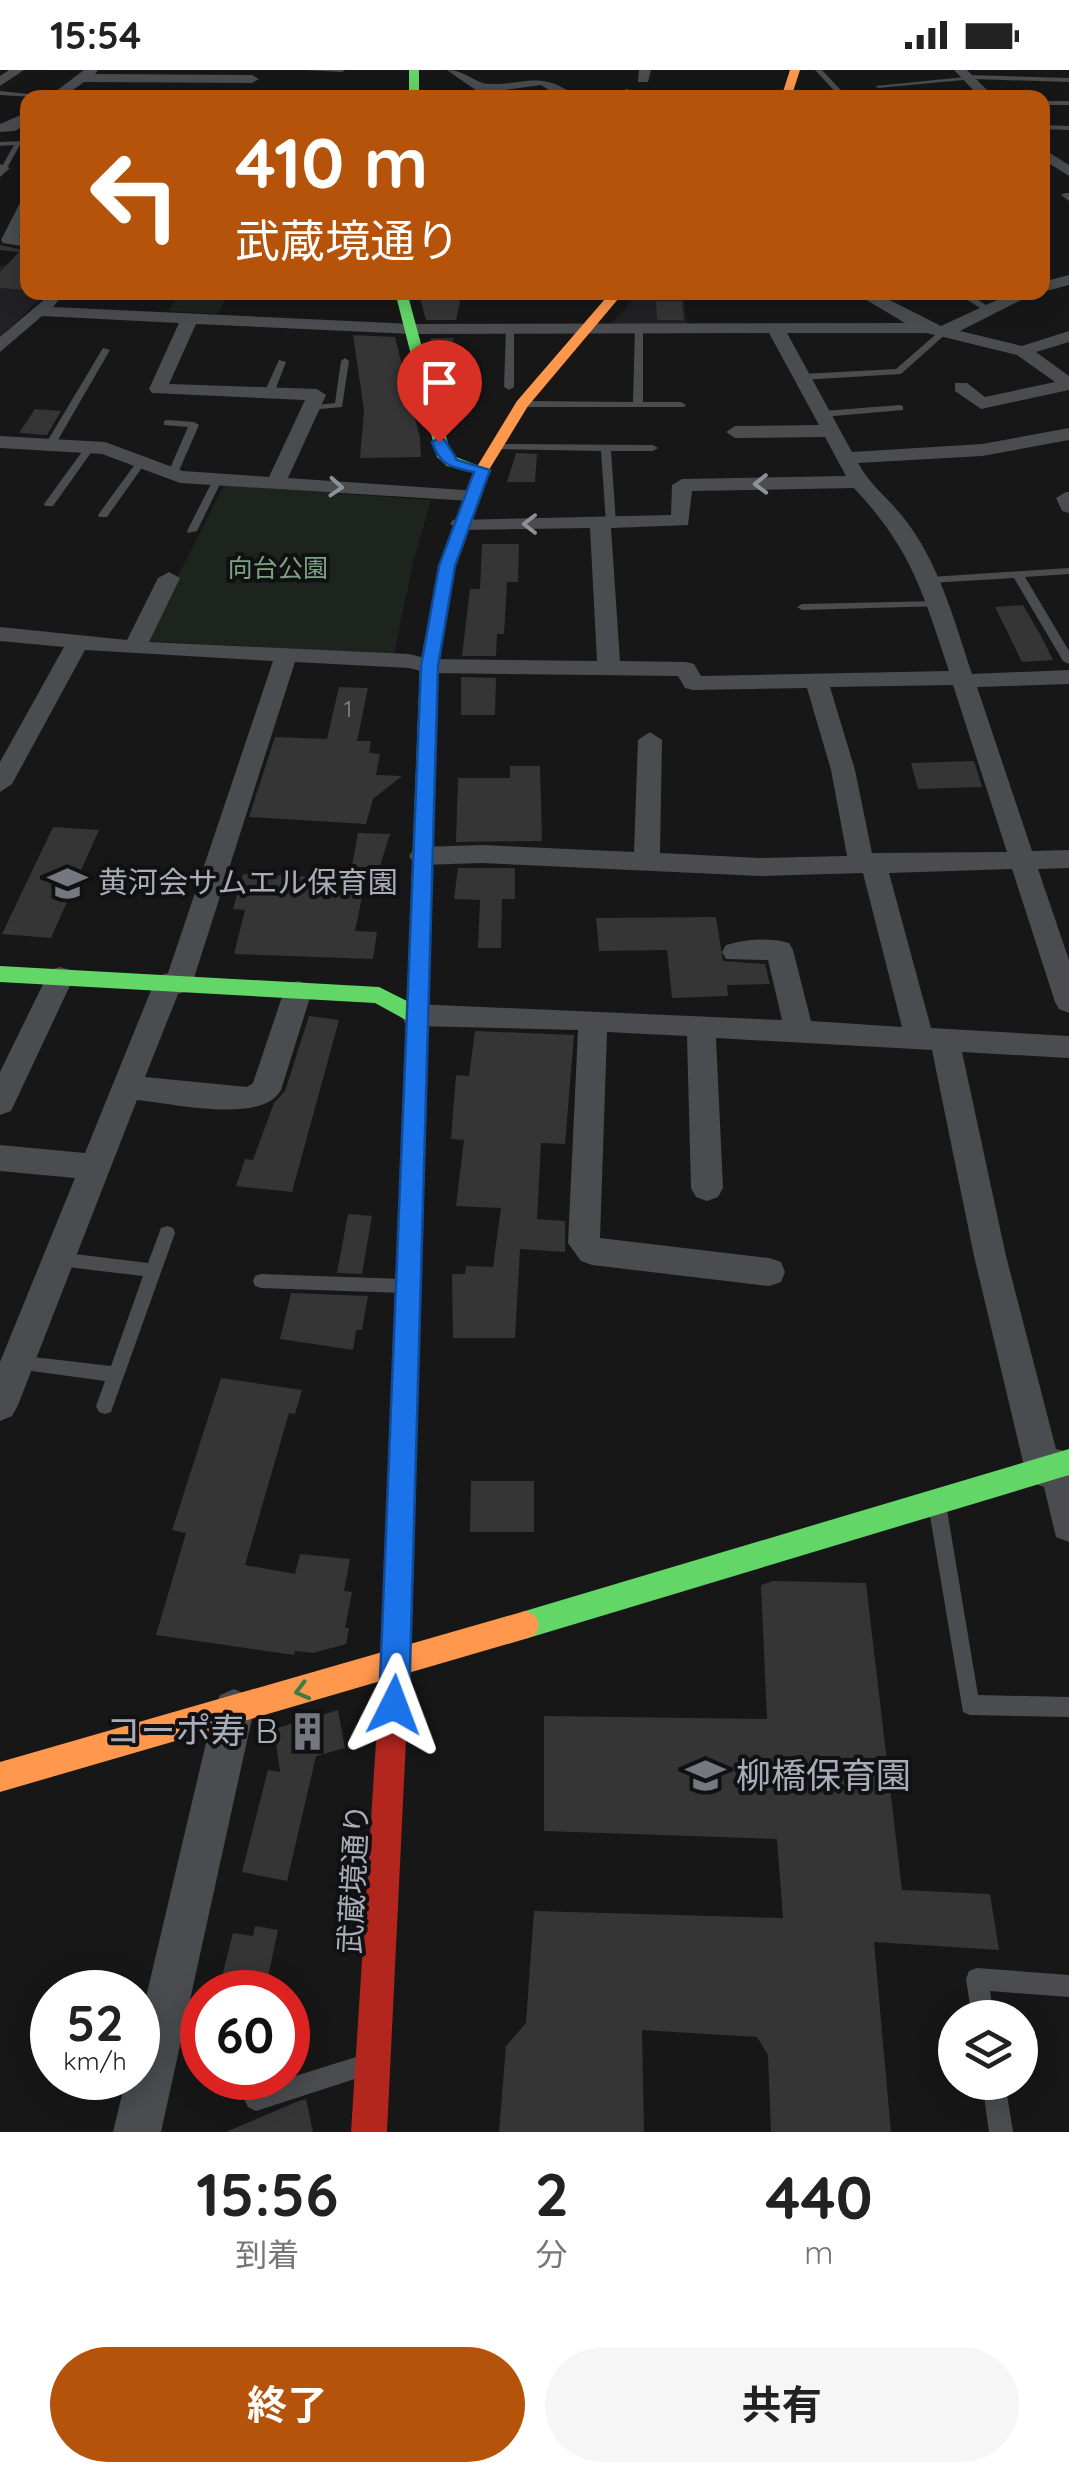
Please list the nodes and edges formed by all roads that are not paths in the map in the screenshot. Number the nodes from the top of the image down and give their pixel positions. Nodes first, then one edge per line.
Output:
1 (18, 70) edge
2 (307, 70) edge
3 (342, 70) edge
4 (453, 70) edge
5 (818, 70) edge
6 (1052, 70) edge
7 (87, 74) edge
8 (161, 74) edge
9 (255, 75) edge
10 (966, 76) edge
11 (542, 80) junction
12 (571, 80) dead end
13 (1054, 80) junction
14 (1069, 80) edge
15 (0, 82) edge
16 (878, 86) dead end
17 (62, 90) edge
18 (485, 90) edge
19 (502, 90) edge
20 (559, 90) edge
21 (837, 90) edge
22 (0, 144) edge
23 (1, 170) edge
24 (20, 217) edge
25 (5, 240) edge
26 (49, 300) edge
27 (403, 300) edge
28 (611, 300) edge
29 (877, 300) edge
30 (973, 300) edge
31 (1010, 300) edge
32 (988, 309) junction
33 (36, 310) junction
34 (190, 318) junction
35 (586, 328) junction
36 (639, 328) junction
37 (775, 328) junction
38 (412, 329) junction
39 (510, 329) junction
40 (936, 330) junction
41 (1069, 336) edge
42 (0, 347) edge
43 (106, 350) dead end
44 (1023, 351) junction
45 (345, 360) dead end
46 (282, 362) dead end
47 (802, 377) junction
48 (1069, 385) edge
49 (962, 386) dead end
50 (270, 394) junction
51 (515, 396) junction
52 (638, 405) junction
53 (681, 405) dead end
54 (312, 408) junction
55 (900, 408) dead end
56 (167, 423) dead end
57 (827, 423) junction
58 (735, 432) dead end
59 (1069, 434) edge
60 (0, 442) edge
61 (50, 445) junction
62 (494, 447) junction
63 (90, 448) junction
64 (653, 448) dead end
65 (606, 449) junction
66 (848, 458) junction
67 (140, 462) junction
68 (482, 470) junction
69 (173, 472) junction
70 (217, 480) junction
71 (859, 482) junction
72 (276, 483) junction
73 (471, 496) junction
74 (1069, 498) edge
75 (49, 504) dead end
76 (1069, 508) edge
77 (104, 514) dead end
78 (606, 523) junction
79 (460, 524) junction
80 (192, 531) dead end
81 (1069, 571) edge
82 (1018, 575) junction
83 (170, 578) dead end
84 (934, 592) junction
85 (802, 607) dead end
86 (0, 634) edge
87 (78, 642) junction
88 (135, 648) junction
89 (286, 656) junction
90 (1069, 662) edge
91 (430, 666) junction
92 (608, 668) junction
93 (1069, 677) edge
94 (964, 679) junction
95 (817, 683) junction
96 (650, 740) dead end
97 (2, 776) edge
98 (422, 856) junction
99 (1069, 858) edge
100 (1024, 859) junction
101 (867, 862) junction
102 (648, 864) junction
103 (736, 952) dead end
104 (0, 974) edge
105 (60, 977) junction
106 (173, 984) junction
107 (298, 991) junction
108 (1069, 1002) edge
109 (415, 1015) junction
110 (594, 1020) junction
111 (701, 1026) junction
112 (799, 1032) junction
113 (932, 1041) junction
114 (1069, 1047) edge
115 (127, 1088) junction
116 (0, 1104) edge
117 (0, 1158) edge
118 (95, 1167) junction
119 (706, 1188) dead end
120 (167, 1233) dead end
121 (58, 1259) junction
122 (152, 1270) junction
123 (769, 1272) dead end
124 (261, 1281) dead end
125 (407, 1286) junction
126 (14, 1348) edge
127 (116, 1374) junction
128 (0, 1405) edge
129 (105, 1406) dead end
130 (1057, 1465) edge
131 (936, 1501) junction
132 (1069, 1524) edge
133 (396, 1665) junction
134 (1069, 1707) edge
135 (234, 1709) junction
136 (0, 1777) edge
137 (1069, 1986) edge
138 (980, 2000) edge
139 (374, 2063) junction
140 (310, 2083) edge
141 (996, 2100) edge
142 (137, 2132) edge
143 (369, 2132) edge
144 (1001, 2132) edge

1 - 15 street
2 - 3 lane
4 - 18 street
5 - 21 lane
6 - 13 lane
7 - 8 street
7 - 17 street
8 - 9 street
10 - 13 lane
10 - 16 lane
11 - 12 street
11 - 19 street
11 - 20 street
13 - 14 lane
22 - 23 lane
24 - 25 street
26 - 33 street
27 - 38 main road
28 - 35 main road, 武蔵境通り
29 - 40 street
30 - 32 lane
31 - 32 street
32 - 40 street
33 - 34 street
33 - 42 street
34 - 38 street
34 - 50 street
35 - 36 street
35 - 39 street
35 - 51 main road, 武蔵境通り
36 - 37 street
36 - 52 lane
37 - 40 street
37 - 47 street
38 - 39 street
38 - 68 main road
39 - 51 lane
40 - 44 street
40 - 47 lane
41 - 44 street
43 - 61 lane
44 - 48 street
45 - 54 lane
46 - 50 lane
47 - 57 street
48 - 49 street
50 - 54 street
51 - 52 lane
51 - 62 main road, 武蔵境通り
52 - 53 lane
54 - 72 street
55 - 57 lane
56 - 69 lane
57 - 58 street
57 - 66 street
59 - 66 street
60 - 61 street
61 - 63 street
62 - 65 lane
62 - 68 main road, 武蔵境通り
63 - 67 street
63 - 75 lane
64 - 65 lane
65 - 78 lane
66 - 71 street
67 - 69 street
67 - 77 lane
68 - 73 main road, 武蔵境通り
69 - 70 street
70 - 72 street
70 - 80 lane
71 -> 78 street
71 - 84 street
72 -> 73 street
73 - 79 main road, 武蔵境通り
74 - 76 street
78 -> 79 street
78 - 92 street
79 - 91 main road, 武蔵境通り
81 - 82 lane
82 - 84 lane
82 - 90 lane
83 - 88 street
84 - 85 lane
84 - 94 street
86 - 87 street
87 - 88 street
87 - 97 street
88 - 89 street
89 - 91 street
89 - 106 street
91 - 92 street
91 - 98 main road, 武蔵境通り
92 - 95 street
93 - 94 street
94 - 95 street
94 - 100 street
95 - 101 street
96 - 102 street
98 - 102 street
98 - 109 main road, 武蔵境通り
99 - 100 street
100 - 101 street
100 - 108 street
101 - 102 street
101 - 113 street
103 - 112 street
104 - 105 main road
105 - 106 main road
105 - 116 street
106 - 107 main road
106 - 115 street
107 - 109 main road
107 - 115 street
109 - 110 street
109 - 125 main road, 武蔵境通り
110 - 111 street
110 - 123 street
111 - 112 street
111 - 119 street
112 - 113 street
113 - 114 street
113 - 130 street
115 - 118 street
117 - 118 street
118 - 121 street
120 - 122 lane
121 - 122 lane
121 - 126 street
122 - 127 lane
124 - 125 lane
125 - 133 main road, 武蔵境通り
126 - 127 lane
126 - 128 street
127 - 129 lane
130 - 131 main road
130 - 132 street
131 - 133 main road
131 - 134 lane
133 -> 135 main road
133 - 139 main road, 武蔵境通り
135 - 136 main road
135 - 142 street
137 - 138 lane
139 - 140 lane
139 - 143 main road, 武蔵境通り
141 - 144 lane

